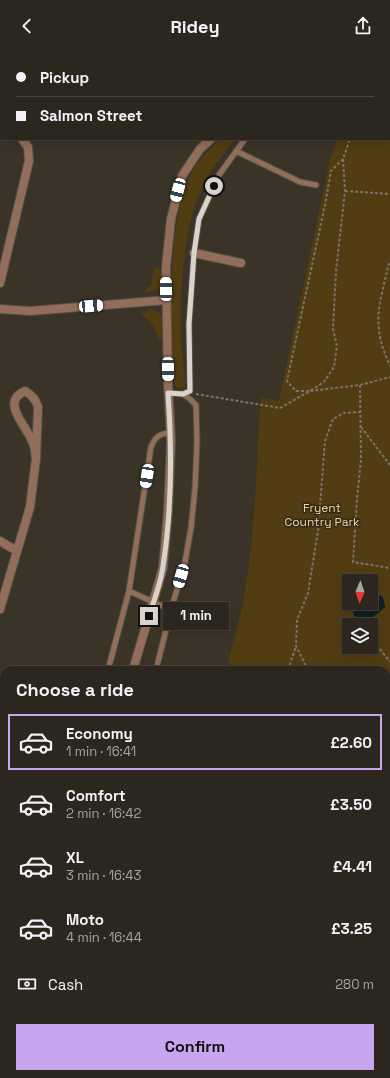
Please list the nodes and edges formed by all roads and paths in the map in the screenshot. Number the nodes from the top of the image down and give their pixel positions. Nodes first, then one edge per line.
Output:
1 (23, 140) edge
2 (210, 140) edge
3 (244, 140) edge
4 (350, 140) edge
5 (236, 151) junction
6 (343, 159) junction
7 (316, 184) dead end
8 (345, 191) junction
9 (390, 194) edge
10 (194, 253) junction
11 (241, 263) dead end
12 (390, 263) edge
13 (0, 283) edge
14 (167, 300) junction
15 (0, 308) edge
16 (390, 366) edge
17 (390, 377) edge
18 (360, 385) junction
19 (190, 391) junction
20 (310, 391) junction
21 (168, 393) junction
22 (183, 394) junction
23 (360, 412) junction
24 (361, 426) junction
25 (171, 433) junction
26 (36, 459) junction
27 (390, 465) edge
28 (0, 542) edge
29 (17, 552) junction
30 (390, 568) edge
31 (130, 591) junction
32 (1, 600) edge
33 (153, 602) junction
34 (0, 609) edge
35 (171, 610) junction
36 (296, 646) junction
37 (380, 649) dead end
38 (390, 662) edge
39 (109, 666) edge
40 (134, 666) edge
41 (157, 666) edge
42 (289, 666) edge
43 (306, 666) edge

1 - 13 street
2 - 14 street
3 - 5 lane
4 - 6 path
5 - 7 lane
5 - 10 lane
6 - 8 path
6 - 20 path
8 - 9 path
8 - 20 path
10 - 11 street
10 - 19 lane
12 - 16 path
14 - 15 street
14 - 21 street
17 - 18 path
18 - 20 path
18 - 23 path
19 - 20 path
19 - 22 lane
21 - 22 lane
21 - 25 street
22 - 35 lane
23 - 24 path
23 - 36 path
24 - 27 path
24 - 30 path
25 - 31 lane
25 - 33 street
26 - 26 street
26 - 29 street
28 - 29 street
29 - 32 street
31 - 33 lane
31 - 39 lane
32 - 34 street
33 - 35 lane
33 - 40 street
35 - 41 lane
36 - 42 path
36 - 43 path
37 - 38 path

